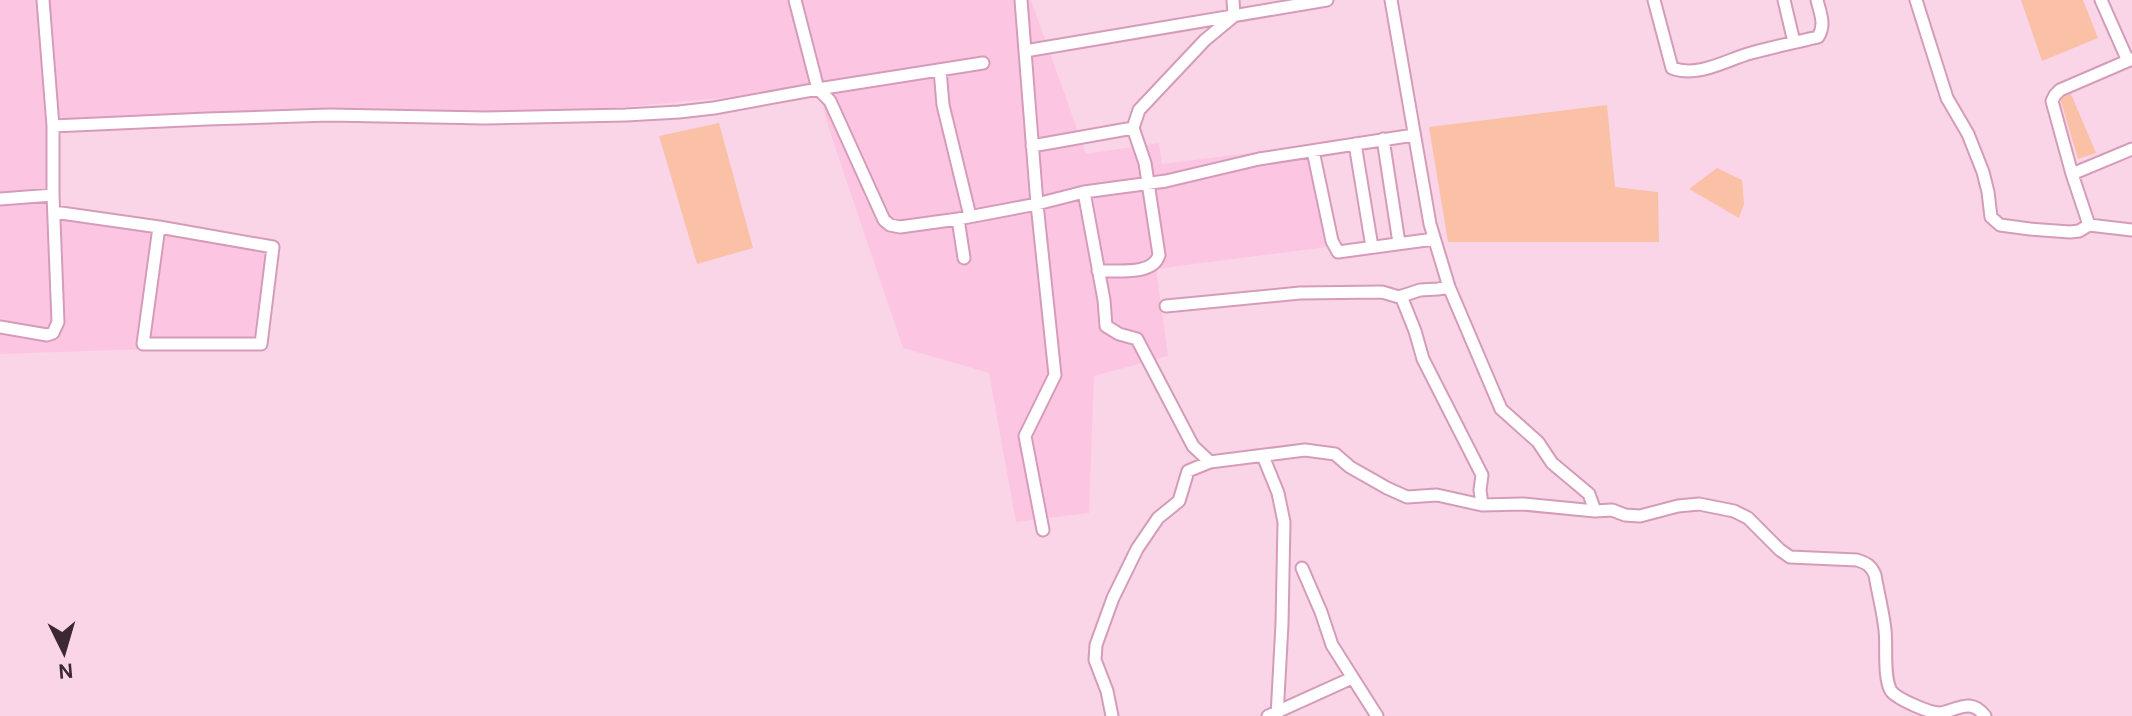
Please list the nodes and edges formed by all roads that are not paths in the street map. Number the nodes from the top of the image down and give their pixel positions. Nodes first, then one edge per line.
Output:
1 (43, 0) edge
2 (795, 0) edge
3 (1021, 0) edge
4 (1233, 0) edge
5 (1327, 0) edge
6 (1391, 0) edge
7 (1654, 0) edge
8 (1784, 0) edge
9 (1817, 0) edge
10 (1916, 0) edge
11 (2101, 0) edge
12 (1234, 16) junction
13 (1794, 42) junction
14 (1025, 51) junction
15 (2130, 60) edge
16 (983, 63) dead end
17 (940, 70) junction
18 (818, 89) junction
19 (53, 126) junction
20 (1133, 128) junction
21 (1414, 135) junction
22 (1383, 139) junction
23 (1355, 144) junction
24 (1032, 146) junction
25 (2132, 149) edge
26 (1313, 151) junction
27 (2072, 174) junction
28 (1148, 183) junction
29 (1084, 192) junction
30 (53, 195) junction
31 (0, 199) edge
32 (1037, 204) junction
33 (54, 212) junction
34 (964, 218) junction
35 (2089, 225) junction
36 (159, 227) junction
37 (2132, 230) edge
38 (1434, 239) junction
39 (1399, 243) junction
40 (1372, 247) junction
41 (964, 258) dead end
42 (1098, 271) junction
43 (1449, 287) junction
44 (1401, 296) junction
45 (1166, 306) dead end
46 (0, 327) edge
47 (1263, 456) junction
48 (1210, 462) junction
49 (1482, 505) junction
50 (1595, 511) junction
51 (1043, 530) dead end
52 (1302, 568) dead end
53 (1352, 678) junction
54 (1274, 715) edge
55 (1112, 716) edge
56 (1377, 716) edge
57 (1985, 716) edge

1 - 19 street
2 - 18 street
3 - 14 street
4 - 12 street
5 - 12 street
6 - 21 street
7 - 13 street
8 - 13 street
9 - 13 street
10 - 35 street
11 - 15 street
12 - 14 street
12 - 20 street
14 - 24 street
15 - 27 street
16 - 17 street
17 - 18 street
17 - 34 street
18 - 19 street
18 - 34 street
19 - 30 street
20 - 24 street
20 - 28 street
21 - 22 street
21 - 38 street
22 - 23 street
22 - 39 street
23 - 26 street
23 - 40 street
24 - 32 street
25 - 27 street
26 - 28 street
26 - 40 street
27 - 35 street
28 - 29 street
28 - 42 street
29 - 32 street
29 - 42 street
30 - 31 street
30 - 33 street
32 - 34 street
32 - 51 street
33 - 36 street
33 - 46 street
34 - 41 street
35 - 37 street
36 - 36 street
38 - 39 street
38 - 43 street
39 - 40 street
42 - 48 street
43 - 44 street
43 - 50 street
44 - 45 street
44 - 49 street
47 - 48 street
47 - 49 street
47 - 54 street
48 - 55 street
49 - 50 street
50 - 57 street
52 - 53 street
53 - 54 street
53 - 56 street

